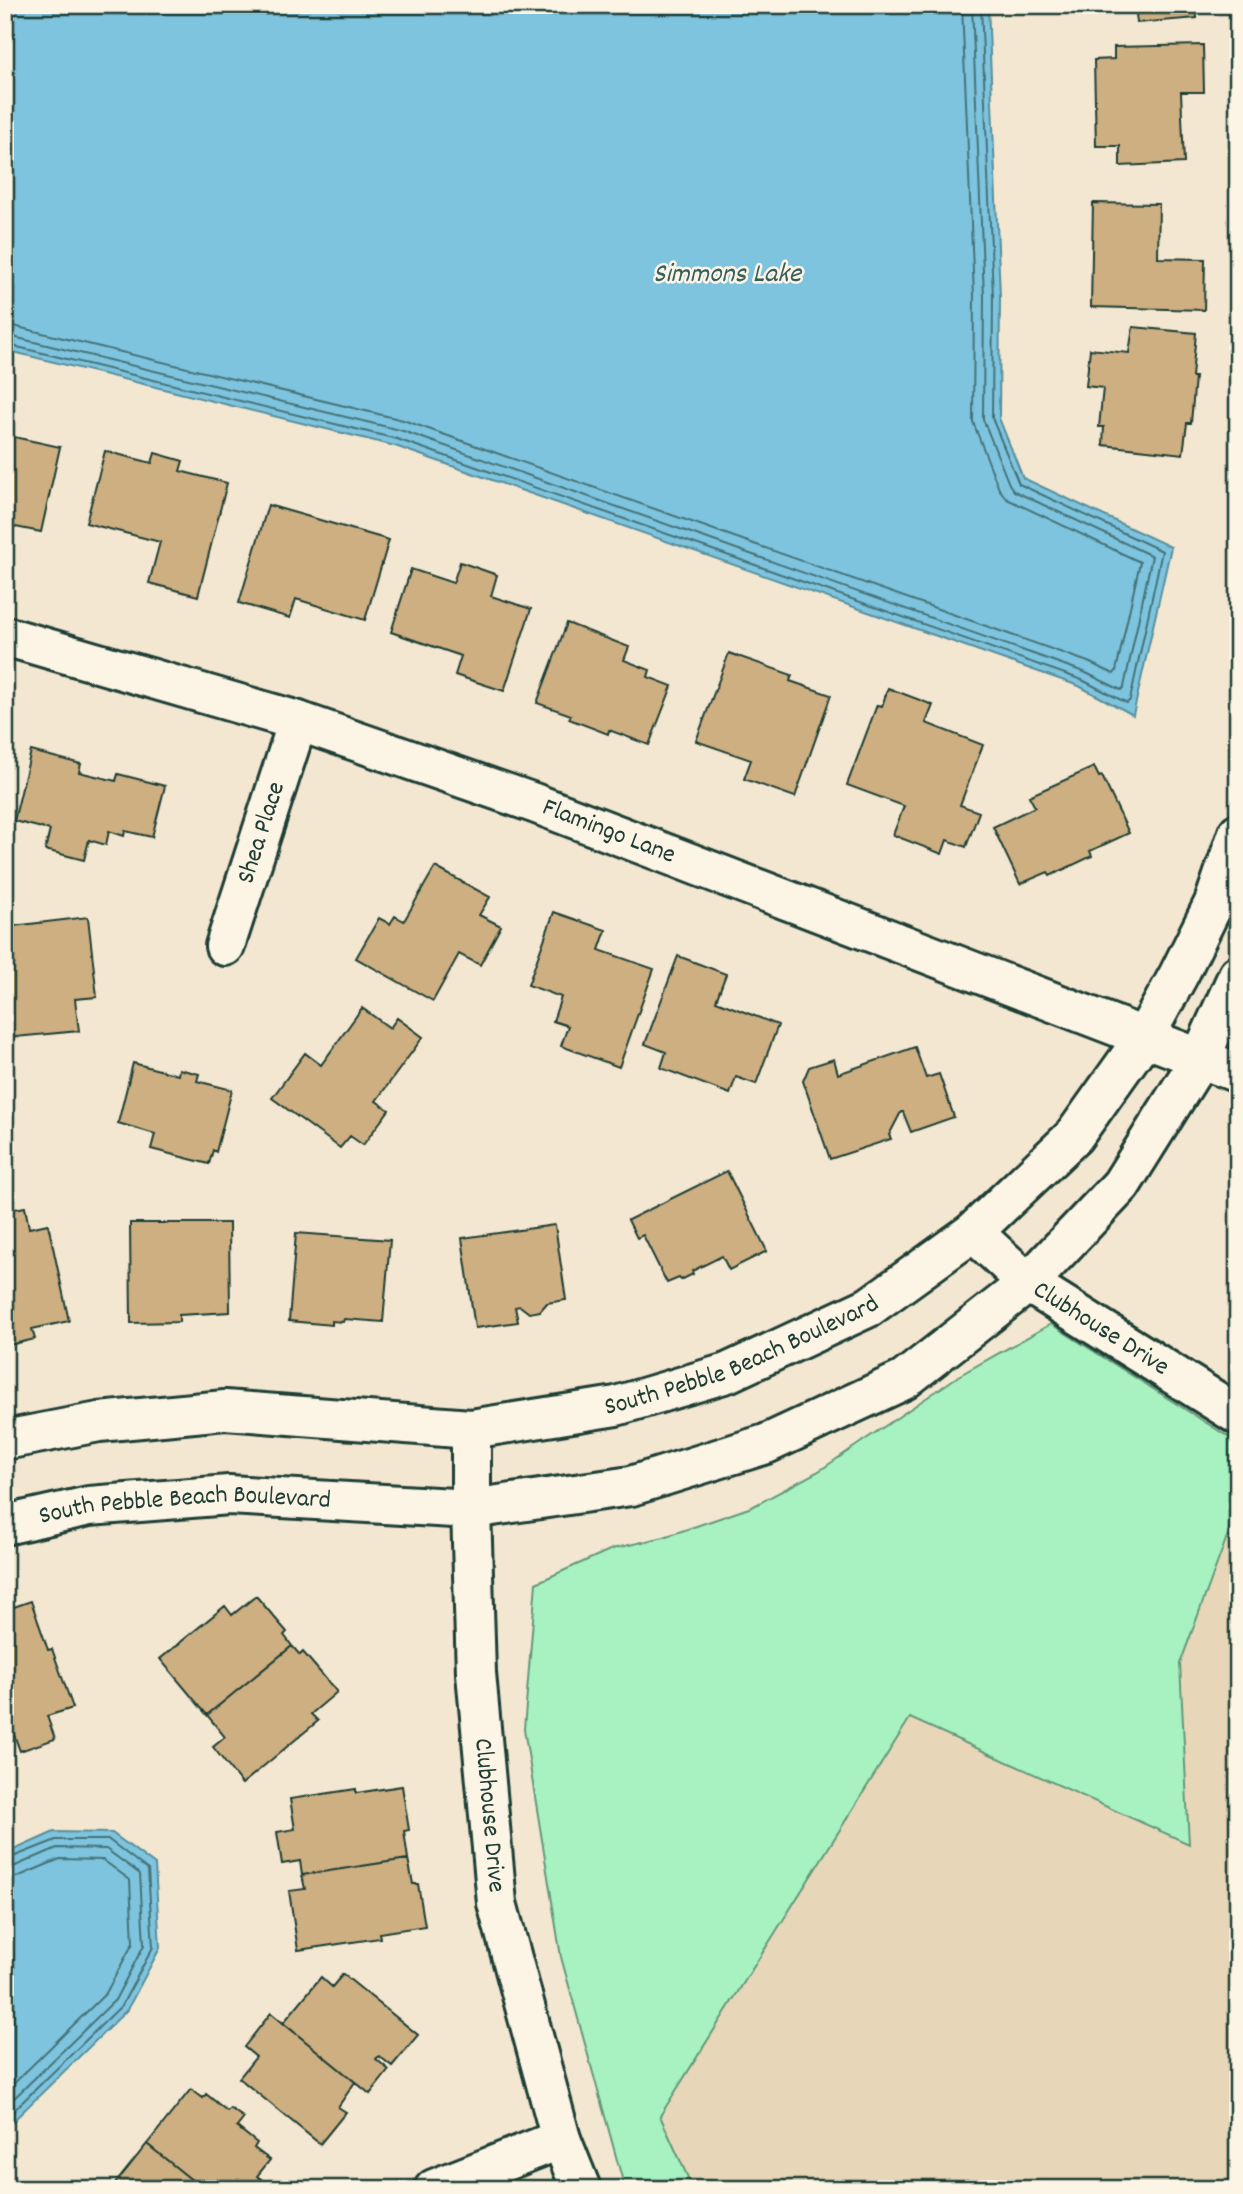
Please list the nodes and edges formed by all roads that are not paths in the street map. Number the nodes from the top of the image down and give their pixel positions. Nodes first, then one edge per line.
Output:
1 (5, 636) edge
2 (298, 721) junction
3 (1238, 833) edge
4 (225, 946) dead end
5 (1238, 975) edge
6 (1145, 1036) junction
7 (1200, 1059) junction
8 (1238, 1073) edge
9 (973, 1232) junction
10 (1028, 1283) junction
11 (1238, 1415) edge
12 (471, 1429) junction
13 (5, 1440) edge
14 (471, 1508) junction
15 (5, 1525) edge
16 (561, 2140) junction
17 (434, 2189) edge
18 (581, 2189) edge

1 - 2 street, Flamingo Lane
2 - 4 street, Shea Place
2 - 6 street, Flamingo Lane
3 - 6 street, South Pebble Beach Boulevard
5 - 7 street, South Pebble Beach Boulevard
6 - 7 street, Flamingo Lane
6 - 9 street, South Pebble Beach Boulevard
7 - 8 street, Flamingo Lane
7 - 10 street, South Pebble Beach Boulevard
9 - 10 street, Clubhouse Drive
9 - 12 street, South Pebble Beach Boulevard
10 - 11 street, Clubhouse Drive
10 - 14 street, South Pebble Beach Boulevard
12 - 13 street, South Pebble Beach Boulevard
12 - 14 street, Clubhouse Drive
14 - 15 street, South Pebble Beach Boulevard
14 - 16 street, Clubhouse Drive
16 - 17 street
16 - 18 street, Clubhouse Drive

